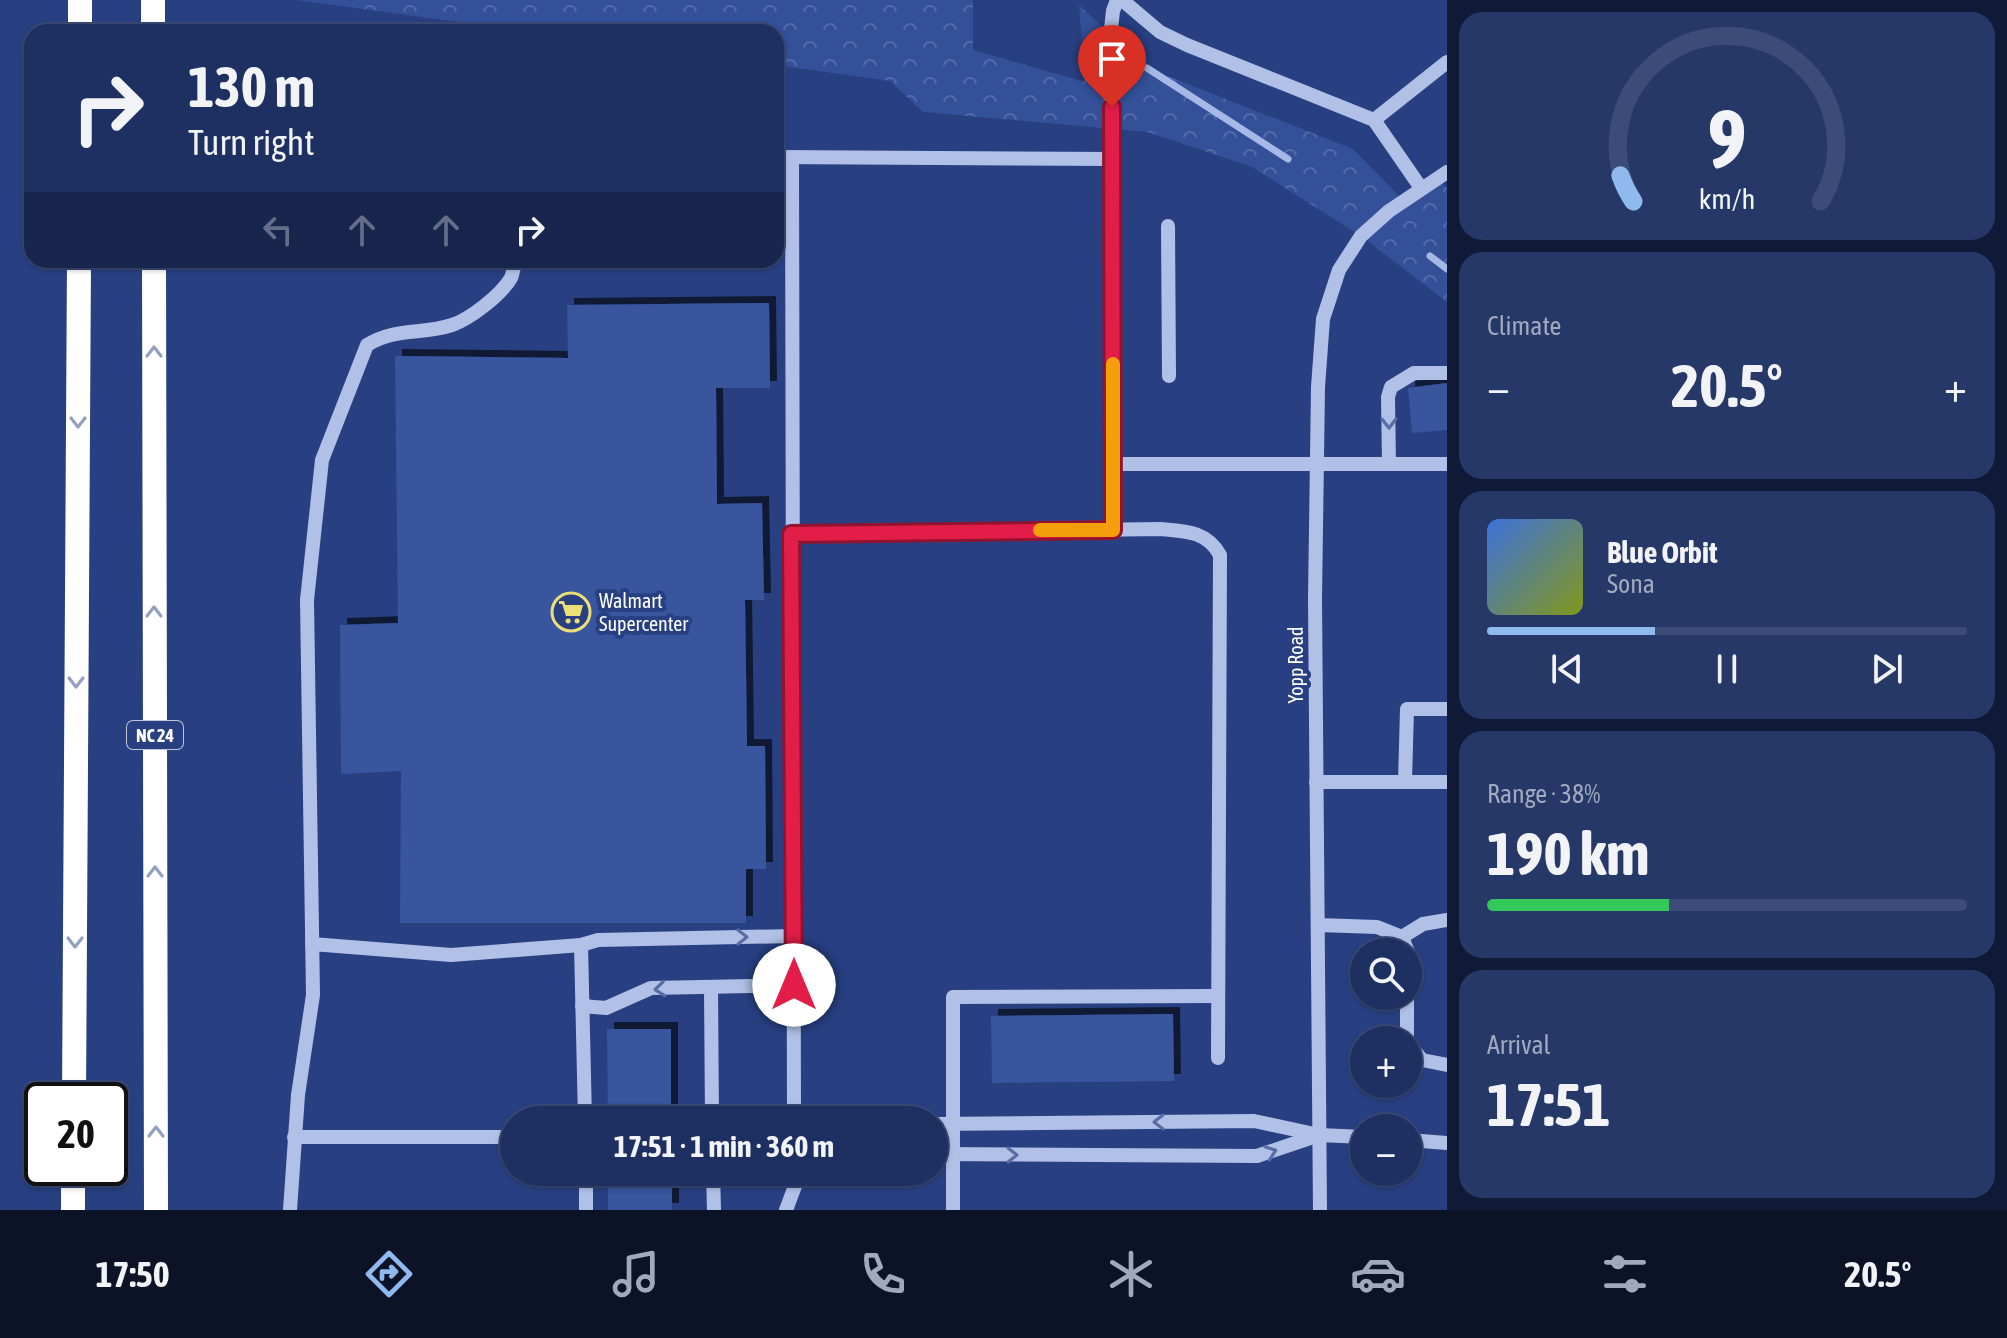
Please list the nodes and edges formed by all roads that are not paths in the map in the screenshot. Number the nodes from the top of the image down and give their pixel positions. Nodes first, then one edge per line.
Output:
1 (80, 0) edge
2 (153, 0) edge
3 (1120, 0) edge
4 (80, 24) edge
5 (153, 24) edge
6 (1447, 62) edge
7 (1374, 120) junction
8 (784, 158) edge
9 (792, 159) junction
10 (1112, 159) junction
11 (1447, 172) edge
12 (1421, 188) junction
13 (784, 217) edge
14 (1168, 226) dead end
15 (784, 253) edge
16 (79, 268) edge
17 (154, 268) edge
18 (514, 268) edge
19 (1447, 373) edge
20 (1169, 376) dead end
21 (1114, 464) junction
22 (1317, 464) junction
23 (1389, 464) junction
24 (1447, 464) edge
25 (1113, 530) junction
26 (791, 534) junction
27 (1447, 709) edge
28 (1316, 782) junction
29 (1405, 782) junction
30 (1447, 782) edge
31 (1447, 920) edge
32 (1318, 925) junction
33 (794, 936) junction
34 (1402, 937) joint
35 (312, 944) junction
36 (581, 945) junction
37 (794, 985) junction
38 (711, 987) junction
39 (1217, 996) junction
40 (582, 1006) junction
41 (1218, 1058) dead end
42 (1422, 1060) edge
43 (1447, 1065) edge
44 (74, 1082) edge
45 (585, 1106) edge
46 (712, 1106) edge
47 (794, 1106) edge
48 (948, 1124) edge
49 (955, 1124) junction
50 (1319, 1135) junction
51 (1350, 1136) edge
52 (294, 1137) junction
53 (500, 1137) edge
54 (1422, 1141) edge
55 (1447, 1143) edge
56 (948, 1154) edge
57 (953, 1154) junction
58 (73, 1186) edge
59 (586, 1186) edge
60 (713, 1186) edge
61 (795, 1186) edge
62 (73, 1210) edge
63 (156, 1210) edge
64 (290, 1210) edge
65 (586, 1210) edge
66 (714, 1210) edge
67 (786, 1210) edge
68 (953, 1210) edge
69 (1320, 1210) edge

1 - 4 highway
2 - 5 highway
3 - 7 street
3 - 10 street
6 - 7 street
7 - 12 street
8 - 9 street
9 - 10 street
9 - 13 street
10 - 21 street
11 - 12 street, Yopp Road
12 - 22 street, Yopp Road
13 - 15 street
14 - 20 street
15 - 26 street
16 -> 44 highway
63 -> 17 highway, NC 24
18 - 35 street
19 -> 23 street
21 - 22 street
21 - 25 street
22 - 23 street
22 - 28 street, Yopp Road
23 - 24 street
25 - 26 street
25 - 39 street
26 - 33 street
27 - 29 street
28 - 29 street
28 - 32 street, Yopp Road
29 - 30 street
31 - 34 street
32 - 34 street
32 - 50 street, Yopp Road
36 -> 33 street
33 - 37 street
35 - 36 street
35 - 52 street
36 - 40 street
37 - 38 street
37 - 47 street
38 -> 40 street
38 - 46 street
39 - 41 street
39 - 49 street
40 - 45 street
42 - 43 street
48 - 49 street
50 -> 49 street
49 - 57 street
50 - 51 street
57 -> 50 street
50 - 69 street, Yopp Road
52 - 53 street
52 - 64 street
54 - 55 street
56 - 57 street
57 - 68 street
58 - 62 highway
59 - 65 street
60 - 66 street
61 - 67 street

